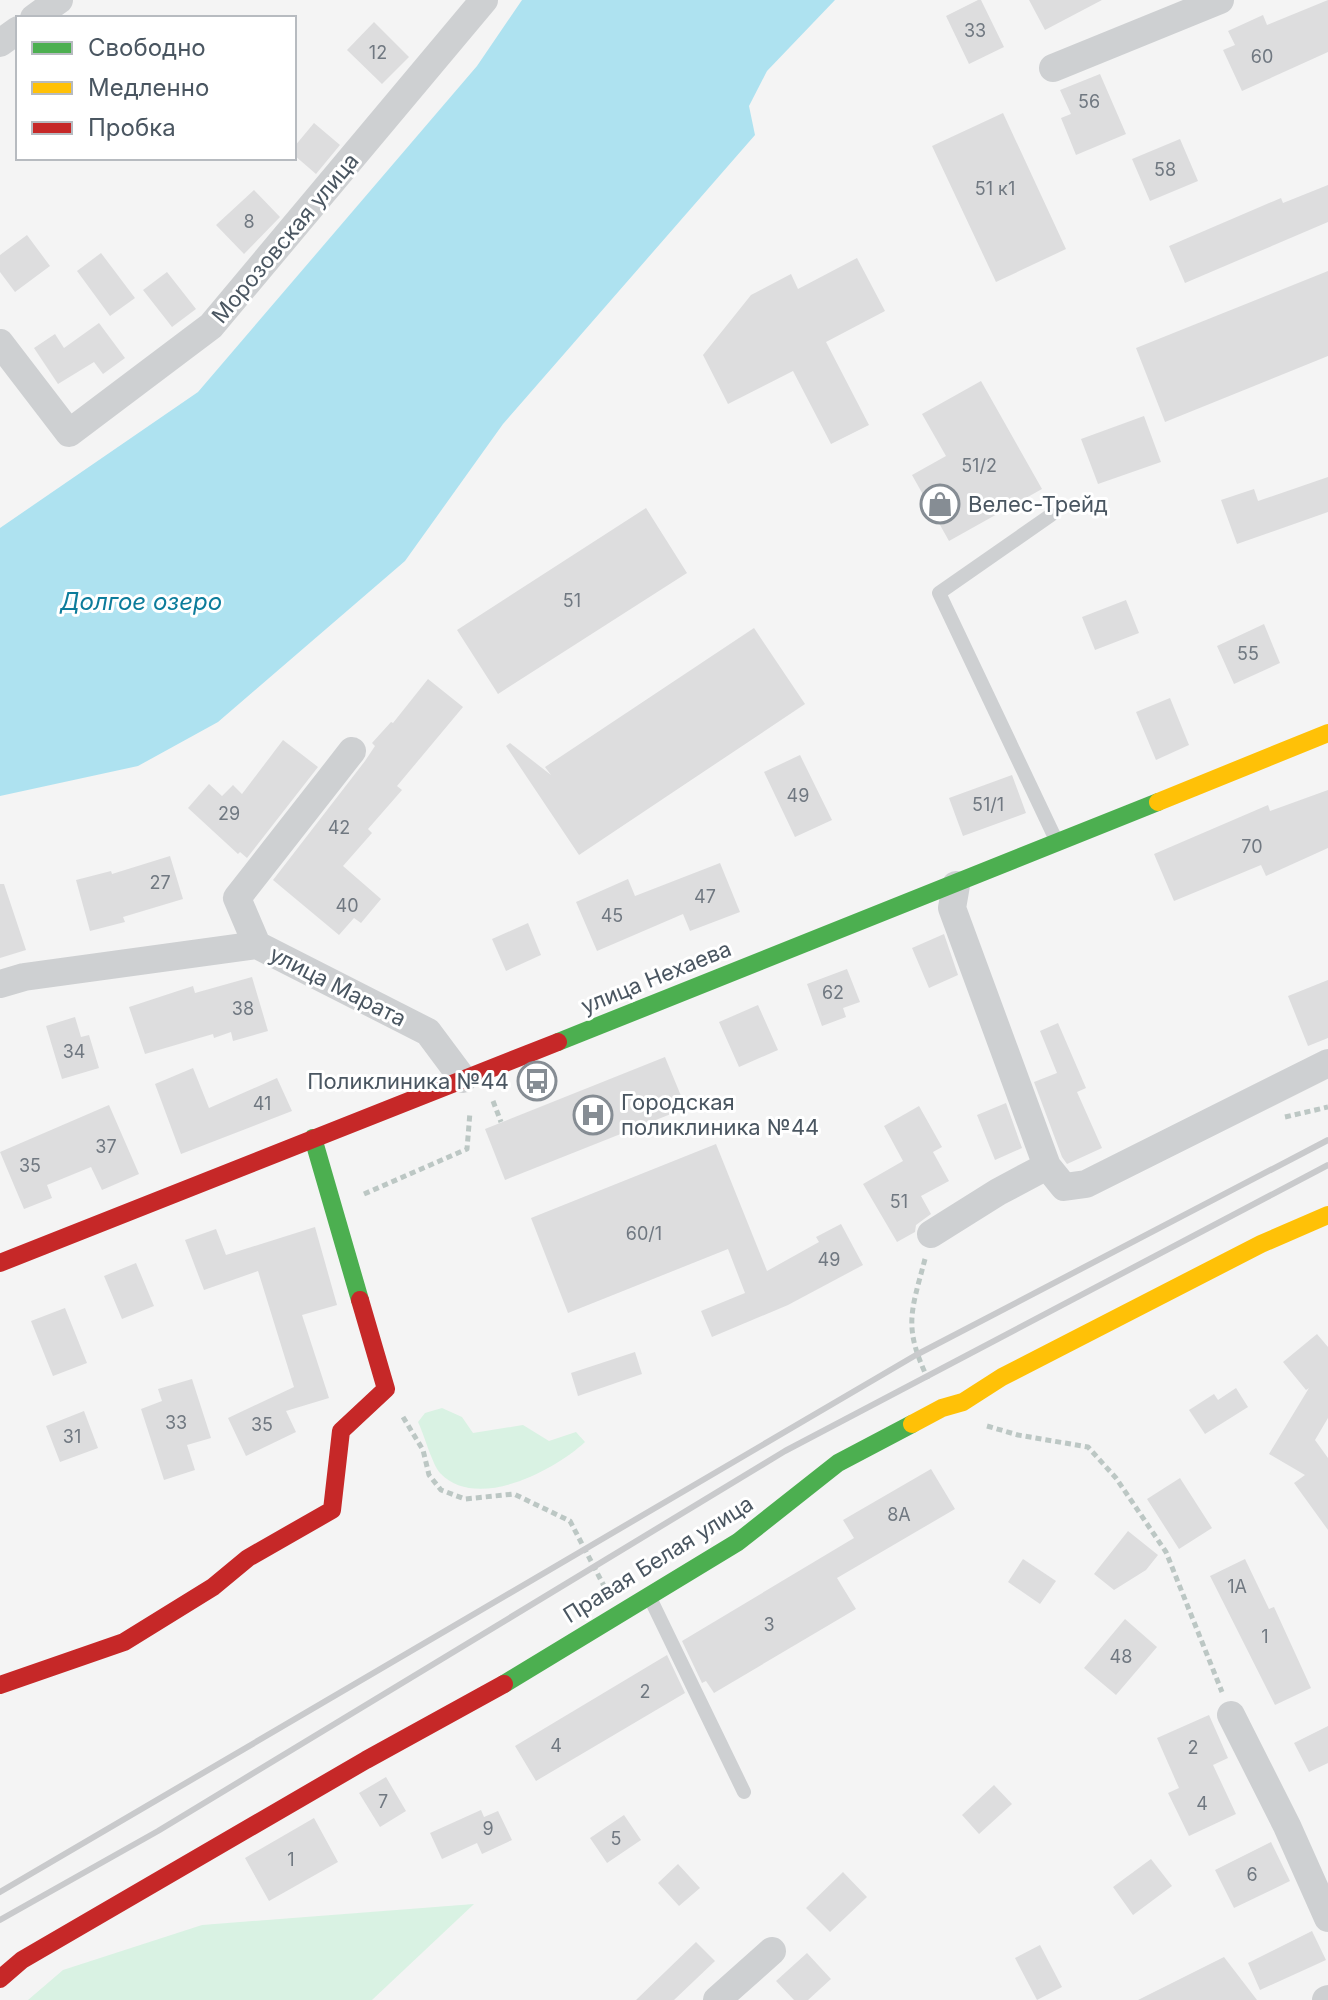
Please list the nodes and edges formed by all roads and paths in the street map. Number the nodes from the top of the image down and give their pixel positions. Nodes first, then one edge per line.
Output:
1 (59, 0) edge
2 (484, 0) edge
3 (1220, 0) edge
4 (37, 16) edge
5 (1053, 68) dead end
6 (0, 343) edge
7 (1051, 515) dead end
8 (1328, 733) edge
9 (352, 751) dead end
10 (1057, 842) junction
11 (956, 885) junction
12 (257, 945) junction
13 (0, 984) edge
14 (1328, 1063) edge
15 (467, 1091) junction
16 (497, 1111) dead end
17 (501, 1122) dead end
18 (313, 1138) junction
19 (1047, 1166) junction
20 (334, 1208) junction
21 (1328, 1215) edge
22 (931, 1234) joint
23 (0, 1263) edge
24 (386, 1389) junction
25 (963, 1402) junction
26 (942, 1408) junction
27 (607, 1593) dead end
28 (649, 1595) junction
29 (0, 1685) edge
30 (1231, 1715) joint
31 (744, 1792) dead end
32 (1328, 1918) edge
33 (772, 1951) dead end
34 (0, 1979) edge
35 (717, 2000) edge

1 - 4 street
2 - 6 street, Морозовская улица
3 - 5 street
7 - 10 lane
8 - 10 street, улица Нехаева
9 - 12 street
10 - 11 street, улица Нехаева
11 - 15 street, улица Нехаева
11 - 19 street
12 - 13 street, улица Марата
12 - 15 street, улица Марата
14 - 19 street
15 - 18 street, улица Нехаева
15 - 20 path
16 - 17 path
18 - 20 street
18 - 23 street, улица Нехаева
19 - 22 street
20 - 24 street
21 - 25 street, Правая Белая улица
22 - 26 path
24 - 27 path
24 - 29 street
25 - 26 street, Правая Белая улица
25 - 30 path
26 - 28 street, Правая Белая улица
28 - 31 lane
28 - 34 street, Правая Белая улица
30 - 32 street
33 - 35 street

